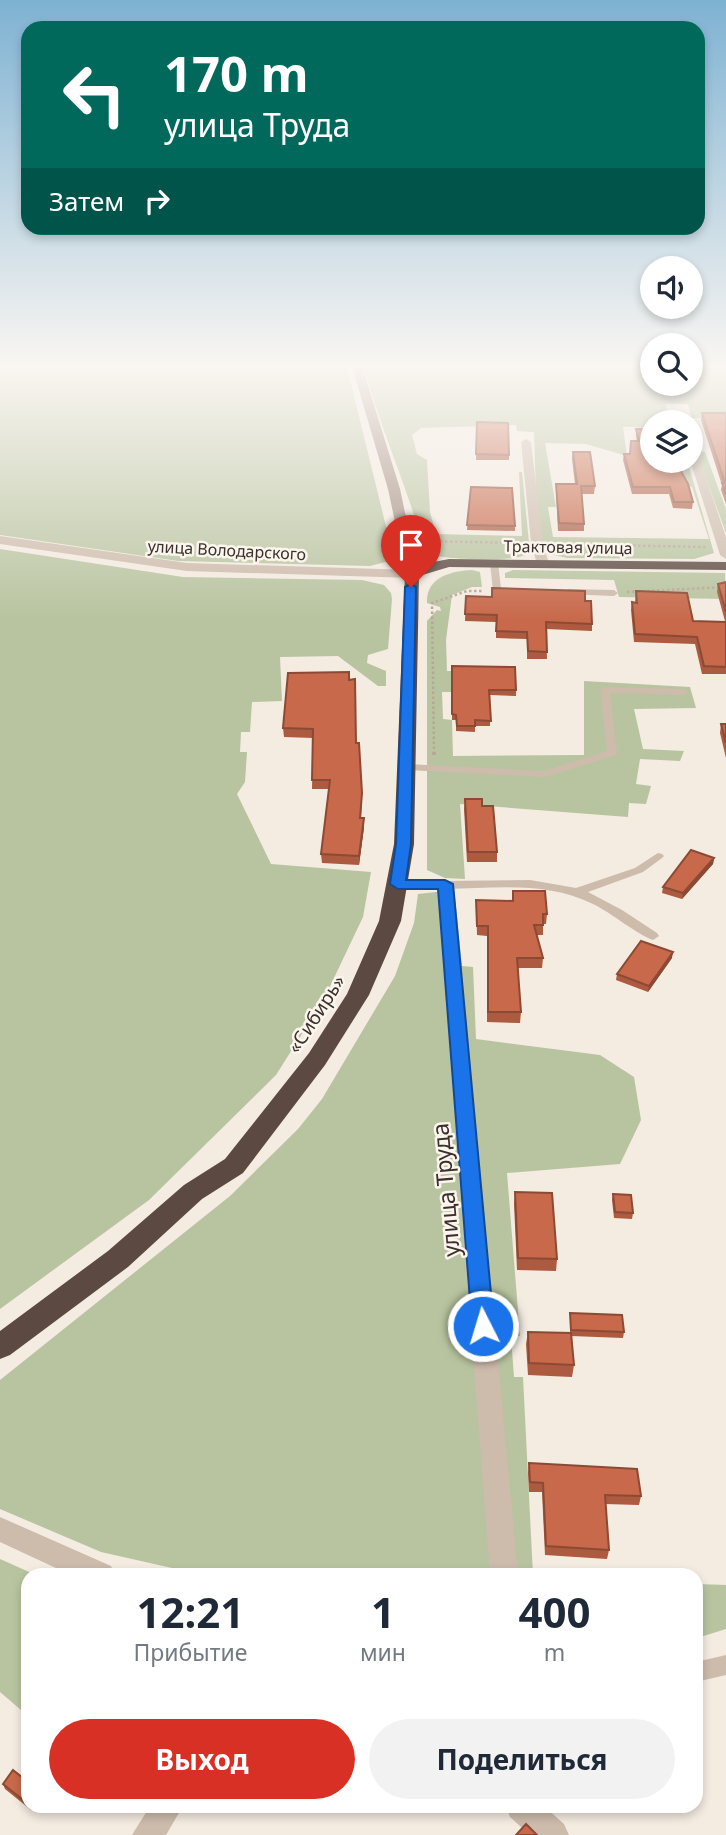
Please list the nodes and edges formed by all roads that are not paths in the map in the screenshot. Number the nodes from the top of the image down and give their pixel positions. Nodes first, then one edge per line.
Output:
1 (382, 449) edge
2 (527, 449) edge
3 (699, 473) edge
4 (0, 540) edge
5 (725, 551) edge
6 (494, 563) junction
7 (542, 564) junction
8 (726, 566) edge
9 (378, 573) junction
10 (411, 574) junction
11 (523, 591) edge
12 (562, 592) edge
13 (614, 593) road end
14 (684, 692) dead end
15 (407, 766) junction
16 (658, 856) dead end
17 (398, 884) junction
18 (445, 884) junction
19 (578, 892) junction
20 (653, 936) dead end
21 (0, 1346) edge
22 (0, 1530) edge
23 (86, 1568) edge
24 (503, 1568) edge
25 (726, 1665) edge
26 (703, 1670) edge
27 (163, 1813) edge
28 (529, 1813) edge
29 (148, 1835) edge
30 (553, 1835) edge

1 - 10 street
2 - 7 street
3 - 5 street
4 - 9 street, улица Володарского
6 - 7 highway, Трактовая улица
6 - 10 highway, Трактовая улица
6 - 11 lane
7 - 8 highway, Трактовая улица
9 - 10 street
9 - 10 street
10 - 15 highway, «Сибирь»
12 - 13 lane
14 - 15 lane
15 - 17 highway, «Сибирь»
16 - 19 lane
17 - 18 street
17 - 21 highway, «Сибирь»
18 - 19 lane
18 - 24 street, улица Труда
19 - 20 lane
22 - 23 street
25 - 26 lane
27 - 29 street
28 - 30 street

